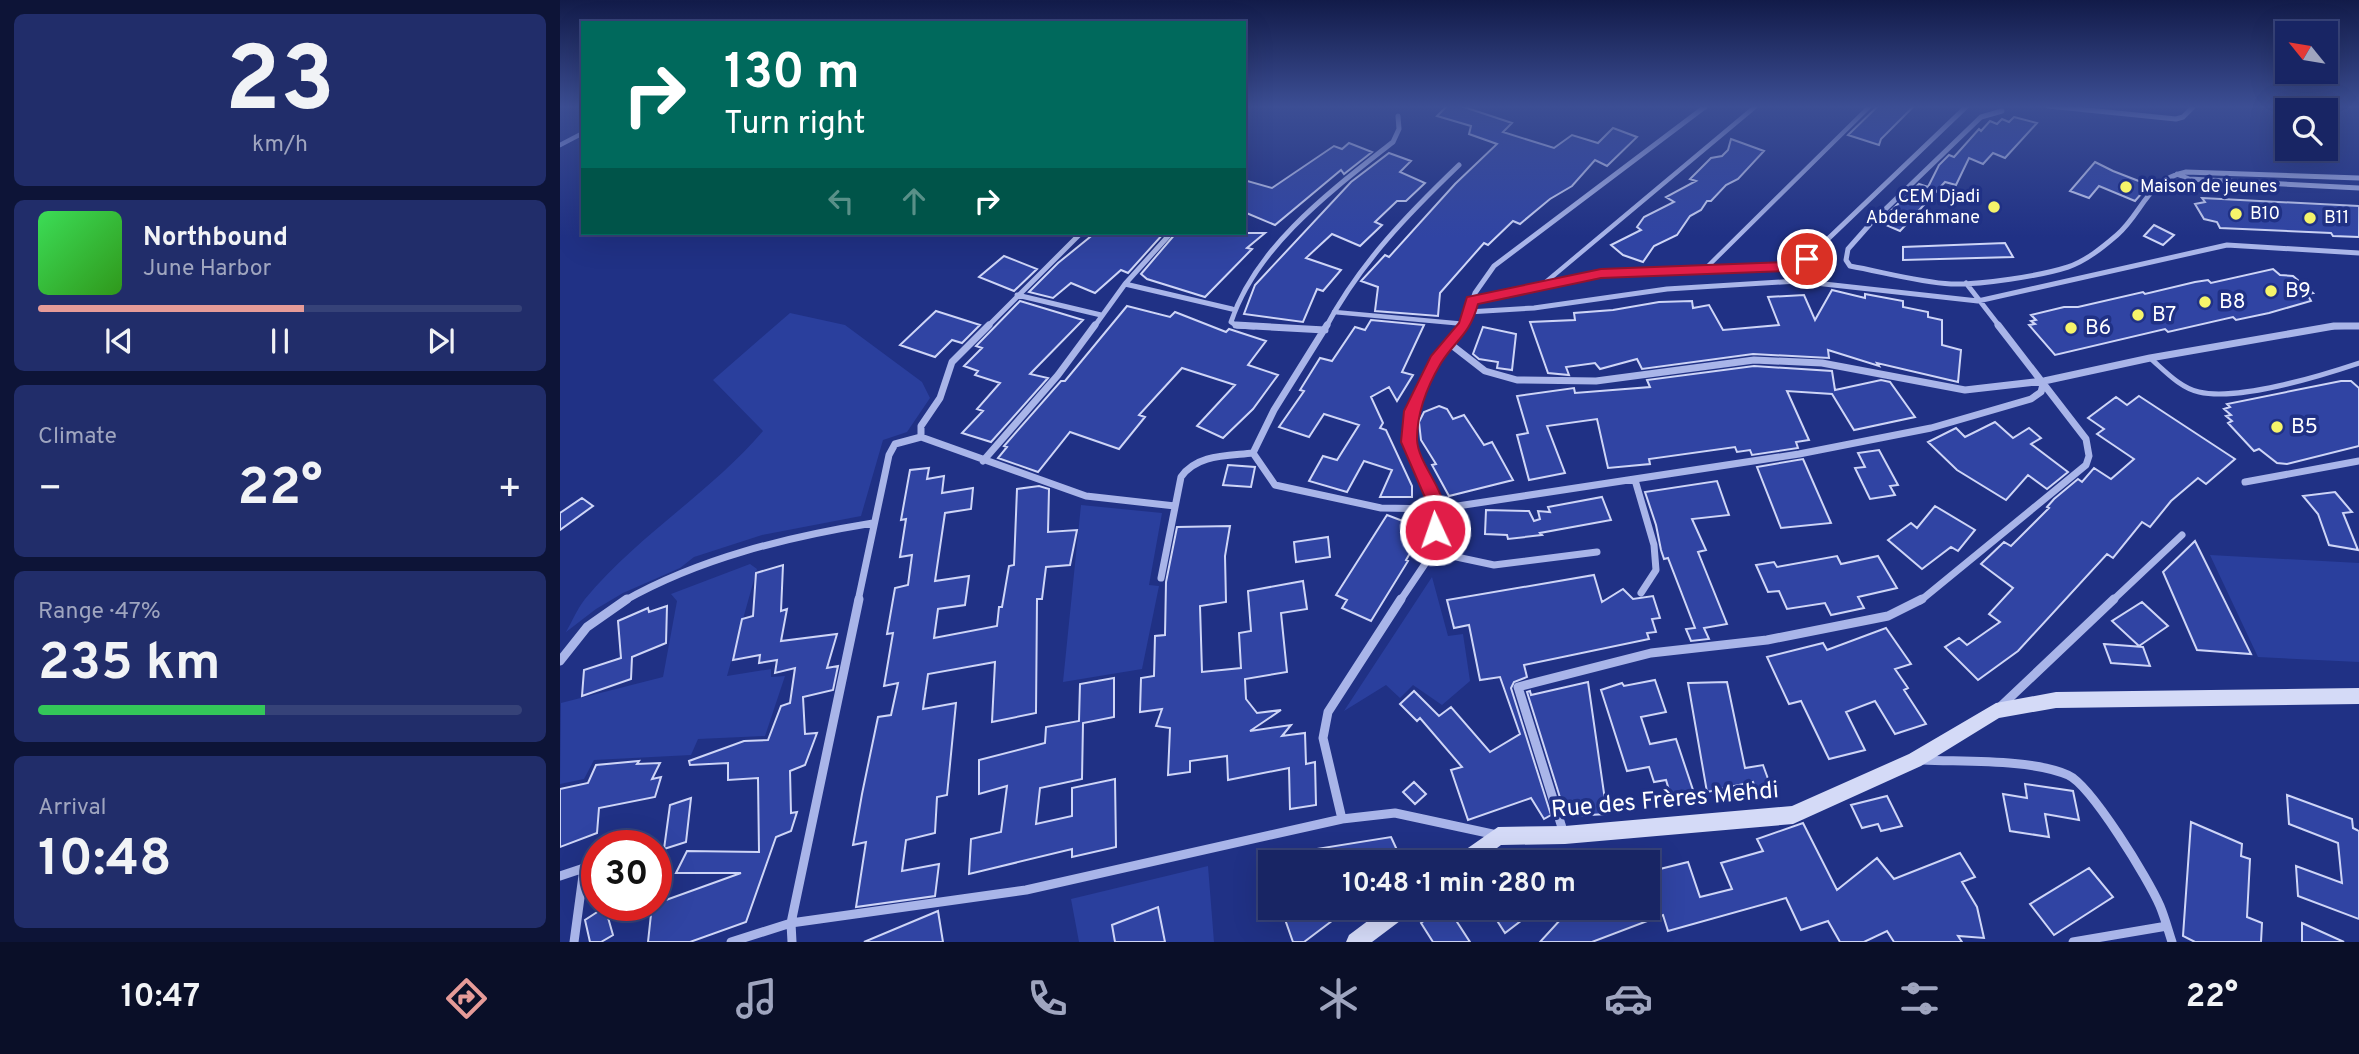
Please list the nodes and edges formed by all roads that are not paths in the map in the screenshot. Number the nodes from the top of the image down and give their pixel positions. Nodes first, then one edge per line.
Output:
1 (1385, 150) edge
2 (1648, 150) edge
3 (1703, 150) edge
4 (1826, 150) edge
5 (1921, 150) edge
6 (1946, 150) edge
7 (1459, 165) dead end
8 (2177, 174) junction
9 (2359, 178) edge
10 (2359, 188) edge
11 (1079, 235) edge
12 (1169, 235) edge
13 (2359, 253) edge
14 (1705, 269) junction
15 (1966, 283) junction
16 (1125, 284) junction
17 (1541, 286) junction
18 (1017, 295) junction
19 (1472, 301) junction
20 (1978, 301) junction
21 (1233, 309) junction
22 (1334, 312) junction
23 (1468, 312) junction
24 (1101, 316) junction
25 (1465, 324) junction
26 (2359, 326) edge
27 (1325, 330) junction
28 (1449, 343) junction
29 (2150, 358) junction
30 (2359, 363) edge
31 (2043, 381) junction
32 (921, 437) junction
33 (1253, 453) junction
34 (983, 461) junction
35 (2359, 461) edge
36 (1635, 481) junction
37 (2245, 482) dead end
38 (1175, 506) junction
39 (1438, 509) junction
40 (873, 523) junction
41 (2182, 535) dead end
42 (1433, 552) junction
43 (1597, 552) dead end
44 (1161, 578) dead end
45 (1642, 593) dead end
46 (560, 661) edge
47 (2359, 696) edge
48 (1996, 711) junction
49 (1915, 760) junction
50 (1342, 818) junction
51 (1497, 835) junction
52 (1565, 835) junction
53 (1478, 850) edge
54 (560, 876) edge
55 (1385, 920) edge
56 (790, 923) junction
57 (2167, 926) junction
58 (574, 942) edge
59 (731, 942) edge
60 (792, 942) edge
61 (1356, 942) edge
62 (2073, 942) edge
63 (2172, 942) edge

1 - 21 street
2 - 19 street
3 - 17 lane
4 - 14 lane
5 - 14 street
6 - 15 street
7 - 22 street
8 - 9 street
8 - 10 street
8 - 15 street
11 - 18 street
12 - 16 street
13 - 20 street
14 - 17 street
15 - 20 street
16 - 21 street
16 - 24 street
17 - 19 street
18 - 24 street
18 - 32 street
19 - 23 street
20 - 23 street
20 - 31 street
21 - 27 street
22 - 25 lane
22 - 27 street
23 - 25 street
24 - 34 street
25 - 28 street
26 - 29 street
27 - 33 street
28 - 31 street
28 - 39 street
29 - 30 lane
29 - 31 street
31 - 36 street
31 - 52 street
32 - 34 street
32 - 40 street
33 - 38 street
33 - 39 street
34 - 38 street
35 - 37 street
36 - 39 street
36 - 45 street
38 - 44 street
39 - 42 street
40 - 46 street
40 - 56 street
41 - 48 street
42 - 43 street
42 - 50 street
47 - 48 main road, Rue des Frères Mehdi
48 - 49 main road, Rue des Frères Mehdi
49 - 52 main road, Rue des Frères Mehdi
49 - 57 street
50 - 51 street
50 - 56 street
51 - 52 main road, Rue des Frères Mehdi
51 - 53 main road
54 - 58 street
55 - 61 main road
56 - 59 street
56 - 60 street
57 - 62 street
57 - 63 street

